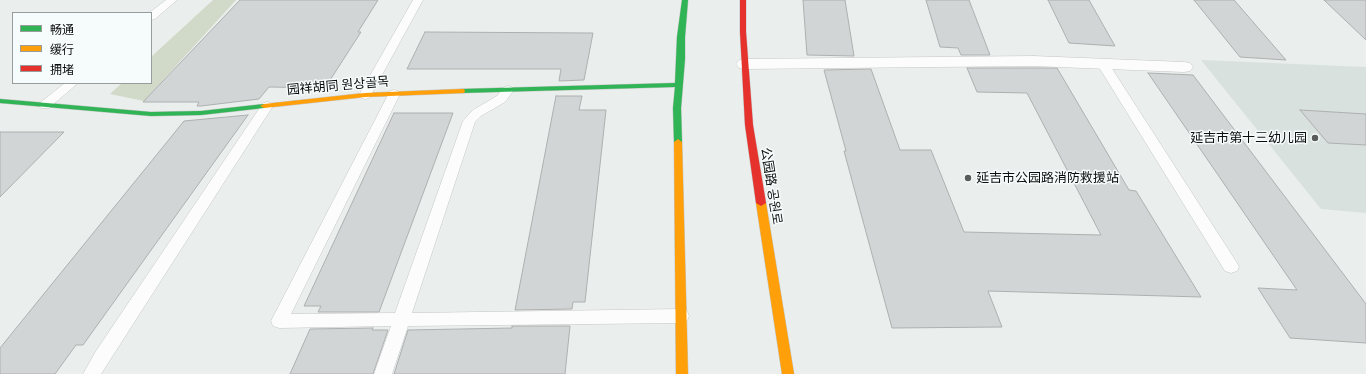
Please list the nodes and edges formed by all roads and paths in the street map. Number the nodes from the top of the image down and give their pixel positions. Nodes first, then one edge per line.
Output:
1 (172, 0) edge
2 (418, 0) edge
3 (685, 0) edge
4 (743, 0) edge
5 (152, 16) edge
6 (745, 64) junction
7 (1104, 64) junction
8 (1184, 67) dead end
9 (71, 84) edge
10 (678, 85) junction
11 (508, 90) junction
12 (394, 94) junction
13 (365, 95) junction
14 (0, 101) edge
15 (45, 105) junction
16 (267, 106) junction
17 (1231, 267) dead end
18 (681, 316) junction
19 (401, 320) junction
20 (92, 374) edge
21 (383, 374) edge
22 (682, 374) edge
23 (788, 374) edge
24 (804, 374) edge

1 - 5 lane
2 - 13 lane
3 - 10 main road
4 - 6 main road, 公园路 공원로
6 - 7 street
6 - 23 main road, 公园路 공원로
7 - 8 street
7 - 17 lane
9 - 15 lane
10 - 11 main road, 园祥胡同 원상골목
10 - 18 main road
11 - 12 main road, 园祥胡同 원상골목
11 - 19 lane
12 - 13 main road, 园祥胡同 원상골목
12 - 19 lane
13 - 16 main road, 园祥胡同 원상골목
14 - 15 main road, 园祥胡同 원상골목
15 - 16 main road, 园祥胡同 원상골목
16 - 20 lane
18 - 19 lane
18 - 22 main road
19 - 21 lane
23 - 24 street

